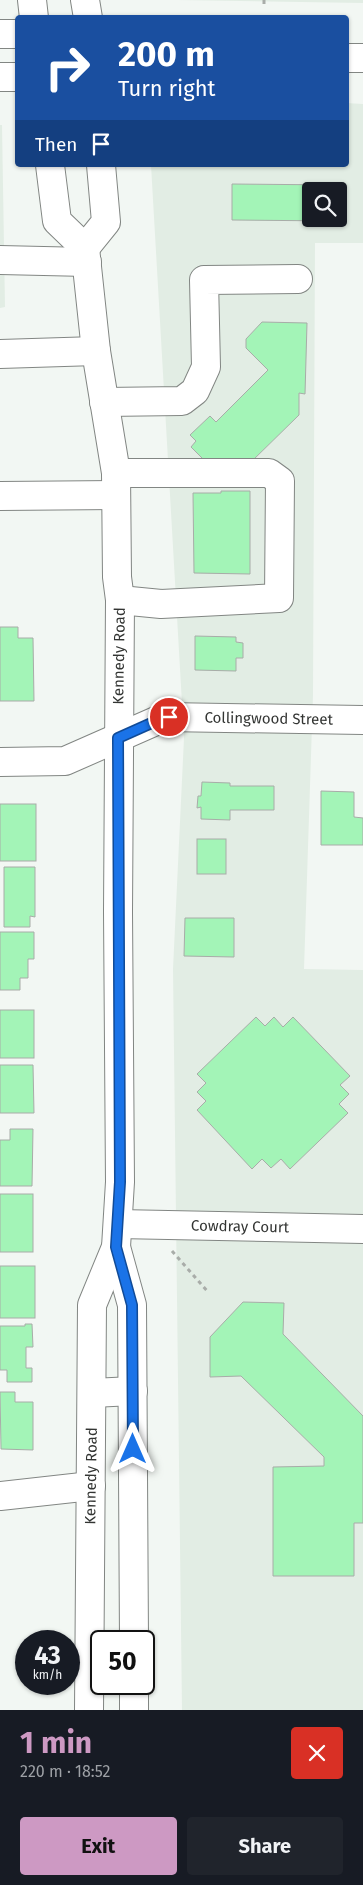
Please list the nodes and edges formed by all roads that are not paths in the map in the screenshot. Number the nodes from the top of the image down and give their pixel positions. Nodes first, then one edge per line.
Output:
1 (32, 0) edge
2 (85, 0) edge
3 (34, 15) edge
4 (88, 15) edge
5 (0, 34) edge
6 (15, 34) edge
7 (349, 58) edge
8 (363, 58) edge
9 (0, 77) edge
10 (15, 77) edge
11 (50, 167) edge
12 (101, 167) edge
13 (86, 255) junction
14 (0, 260) edge
15 (298, 279) dead end
16 (96, 351) junction
17 (0, 354) edge
18 (104, 402) junction
19 (116, 484) junction
20 (0, 496) edge
21 (120, 600) junction
22 (363, 720) edge
23 (118, 738) junction
24 (0, 762) edge
25 (363, 1229) edge
26 (117, 1235) junction
27 (133, 1391) junction
28 (92, 1393) junction
29 (91, 1486) junction
30 (0, 1496) edge
31 (134, 1630) edge
32 (134, 1695) edge
33 (89, 1710) edge
34 (134, 1710) edge

1 - 3 main road
2 - 4 main road
5 - 6 main road
7 - 8 main road
9 - 10 main road
11 - 13 main road
12 - 13 main road
13 - 14 main road
13 - 16 main road, Kennedy Road
15 - 18 main road
16 - 17 main road
16 - 18 main road, Kennedy Road
18 - 19 main road, Kennedy Road
19 - 20 main road
19 - 21 main road, Kennedy Road
19 - 21 main road
21 - 23 main road, Kennedy Road
22 - 23 main road, Collingwood Street
23 - 24 main road, Collingwood Street
23 - 26 main road, Kennedy Road
25 - 26 main road, Cowdray Court
26 - 27 main road, Kennedy Road
26 - 28 main road, Kennedy Road
27 - 28 main road
27 - 31 main road, Kennedy Road
28 - 29 main road, Kennedy Road
29 - 30 main road
29 - 33 main road, Kennedy Road
32 - 34 main road

